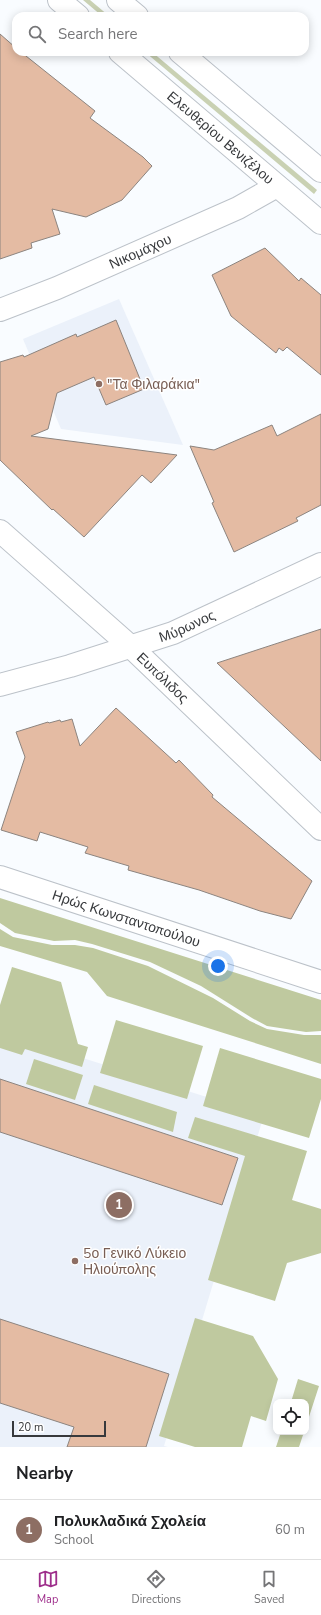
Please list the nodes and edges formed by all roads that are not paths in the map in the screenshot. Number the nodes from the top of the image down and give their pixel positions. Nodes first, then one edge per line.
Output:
1 (59, 0) edge
2 (118, 0) edge
3 (73, 12) edge
4 (132, 12) edge
5 (125, 56) edge
6 (185, 56) edge
7 (321, 171) edge
8 (277, 186) junction
9 (321, 223) edge
10 (0, 310) edge
11 (0, 531) edge
12 (321, 564) edge
13 (130, 646) junction
14 (0, 685) edge
15 (321, 829) edge
16 (0, 877) edge
17 (321, 982) edge

1 - 3 street
2 - 4 street
5 - 8 street, Ελευθερίου Βενιζέλου
6 - 7 street
8 - 9 street, Ελευθερίου Βενιζέλου
8 - 10 street, Νικομάχου
11 - 13 street, Ευπόλιδος
12 - 13 street, Μύρωνος
13 - 14 street, Μύρωνος
13 - 15 street, Ευπόλιδος
16 - 17 street, Ηρώς Κωνσταντοπούλου

